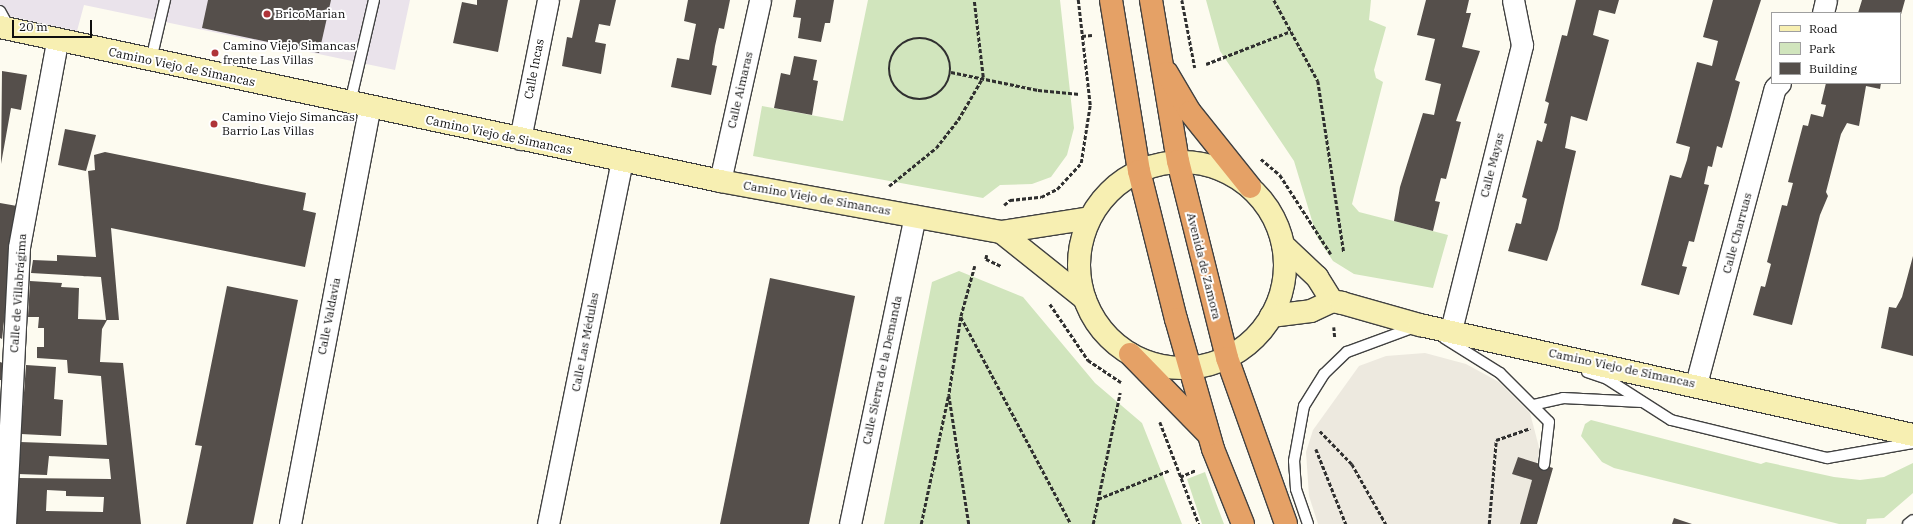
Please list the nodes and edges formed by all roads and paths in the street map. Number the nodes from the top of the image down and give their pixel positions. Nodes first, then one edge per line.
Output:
1 (165, 0) edge
2 (374, 0) edge
3 (548, 0) edge
4 (760, 0) edge
5 (974, 0) edge
6 (1078, 0) edge
7 (1111, 0) edge
8 (1151, 0) edge
9 (1182, 0) edge
10 (1274, 0) edge
11 (1512, 0) edge
12 (1826, 0) edge
13 (0, 11) edge
14 (1823, 12) edge
15 (6, 29) edge
16 (1291, 31) junction
17 (57, 41) junction
18 (151, 60) junction
19 (1159, 60) junction
20 (1206, 64) dead end
21 (951, 72) junction
22 (1196, 73) dead end
23 (983, 77) junction
24 (1779, 84) edge
25 (1080, 94) dead end
26 (359, 106) junction
27 (520, 139) junction
28 (1258, 156) dead end
29 (622, 160) junction
30 (1178, 161) junction
31 (1139, 171) junction
32 (720, 181) junction
33 (889, 186) dead end
34 (1250, 187) junction
35 (1000, 209) dead end
36 (915, 216) junction
37 (1090, 218) junction
38 (1001, 232) junction
39 (1283, 246) junction
40 (1344, 252) dead end
41 (986, 259) dead end
42 (1336, 259) dead end
43 (975, 266) dead end
44 (1007, 269) dead end
45 (1085, 299) junction
46 (1048, 301) dead end
47 (1332, 301) junction
48 (1271, 316) junction
49 (961, 317) junction
50 (1420, 325) junction
51 (1451, 330) junction
52 (1494, 340) junction
53 (1130, 354) junction
54 (1227, 358) junction
55 (1188, 368) junction
56 (1123, 384) dead end
57 (1696, 384) junction
58 (1120, 393) dead end
59 (949, 395) junction
60 (1643, 402) junction
61 (1533, 406) junction
62 (5, 408) edge
63 (1158, 416) dead end
64 (1534, 427) dead end
65 (1320, 430) dead end
66 (1209, 435) junction
67 (1913, 435) edge
68 (1913, 443) edge
69 (1313, 446) dead end
70 (1544, 465) dead end
71 (1170, 470) dead end
72 (1098, 500) junction
73 (1913, 520) edge
74 (5, 524) edge
75 (290, 524) edge
76 (548, 524) edge
77 (850, 524) edge
78 (921, 524) edge
79 (969, 524) edge
80 (1071, 524) edge
81 (1093, 524) edge
82 (1199, 524) edge
83 (1243, 524) edge
84 (1286, 524) edge
85 (1308, 524) edge
86 (1346, 524) edge
87 (1386, 524) edge
88 (1489, 524) edge
89 (1908, 524) edge

1 - 18 lane
2 - 26 lane
3 - 27 street, Calle Incas
4 - 32 street, Calle Aimaras
5 - 23 path
6 - 35 path
7 - 31 highway
8 - 19 highway, Avenida de Zamora
9 - 22 path
10 - 16 path
11 - 51 street, Calle Mayas
12 - 14 street
13 - 15 lane
15 - 17 main road, Camino Viejo de Simancas
16 - 20 path
16 - 40 path
17 - 18 main road, Camino Viejo de Simancas
17 - 62 street, Calle de Villabrágima
18 - 26 main road, Camino Viejo de Simancas
19 - 30 highway, Avenida de Zamora
19 - 34 highway
21 - 21 path
21 - 23 path
23 - 25 path
23 - 33 path
24 - 57 street, Calle Charruas
26 - 27 main road, Camino Viejo de Simancas
26 - 75 street, Calle Valdavia
27 - 29 main road, Camino Viejo de Simancas
28 - 42 path
29 - 32 main road, Camino Viejo de Simancas
29 - 76 street, Calle Las Médulas
30 - 31 main road
30 - 34 main road
30 - 54 highway, Avenida de Zamora
31 - 37 main road
31 - 55 highway
32 - 36 main road, Camino Viejo de Simancas
34 - 39 main road
36 - 38 main road, Camino Viejo de Simancas
36 - 77 street, Calle Sierra de la Demanda
37 - 38 main road, Camino Viejo de Simancas
37 - 45 main road
38 - 45 main road, Camino Viejo de Simancas
39 - 47 main road
39 - 48 main road
41 - 44 path
43 - 49 path
45 - 53 main road
46 - 56 path
47 - 48 main road
47 - 50 main road, Camino Viejo de Simancas
48 - 54 main road
49 - 59 path
49 - 80 path
50 - 51 main road, Camino Viejo de Simancas
50 - 61 lane
50 - 85 lane
51 - 52 main road, Camino Viejo de Simancas
52 - 57 main road, Camino Viejo de Simancas
52 - 60 lane
53 - 55 main road
53 - 66 highway
54 - 55 main road
54 - 84 highway, Avenida de Zamora
55 - 66 highway
57 - 67 main road, Camino Viejo de Simancas
58 - 72 path
59 - 78 path
59 - 79 path
60 - 61 lane
60 - 68 lane
61 - 70 lane
62 - 74 street, Calle de Villabrágima
63 - 82 path
64 - 88 path
65 - 87 path
66 - 83 highway
69 - 86 path
71 - 72 path
72 - 81 path
73 - 89 lane

